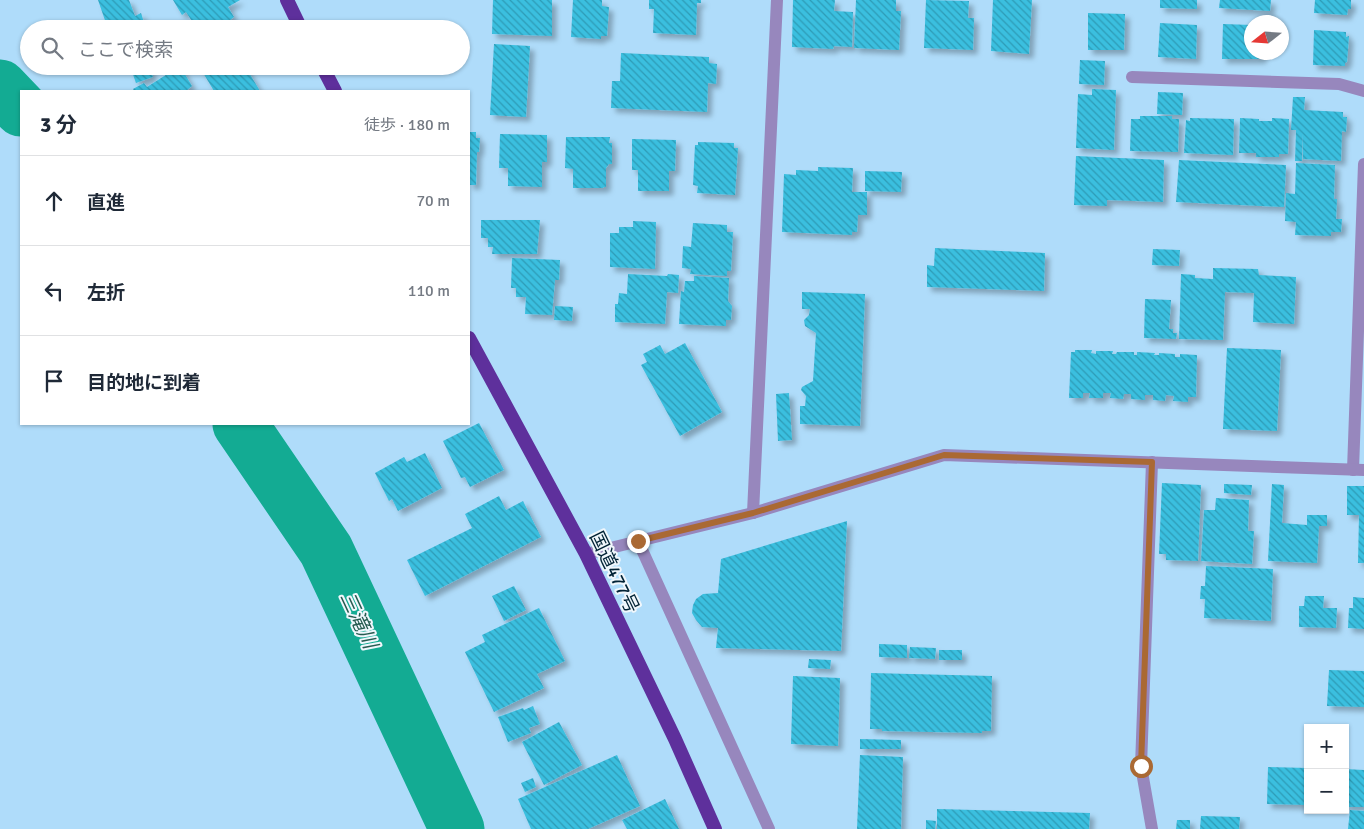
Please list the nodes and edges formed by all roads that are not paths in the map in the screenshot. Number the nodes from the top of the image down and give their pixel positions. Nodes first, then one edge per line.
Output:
1 (287, 0) edge
2 (777, 0) edge
3 (297, 20) edge
4 (327, 75) edge
5 (1132, 77) dead end
6 (334, 90) edge
7 (1364, 91) edge
8 (1364, 164) edge
9 (470, 340) edge
10 (1152, 462) junction
11 (1359, 470) edge
12 (753, 513) junction
13 (638, 541) junction
14 (586, 554) junction
15 (715, 829) edge
16 (769, 829) edge
17 (1152, 829) edge

1 - 3 highway
2 - 12 street
4 - 6 highway
5 - 7 street
8 - 11 street
9 - 14 highway, 国道477号
10 - 11 street
10 - 12 street
10 - 17 street
12 - 13 street
13 - 14 street
13 - 16 street
14 - 15 highway, 国道477号

